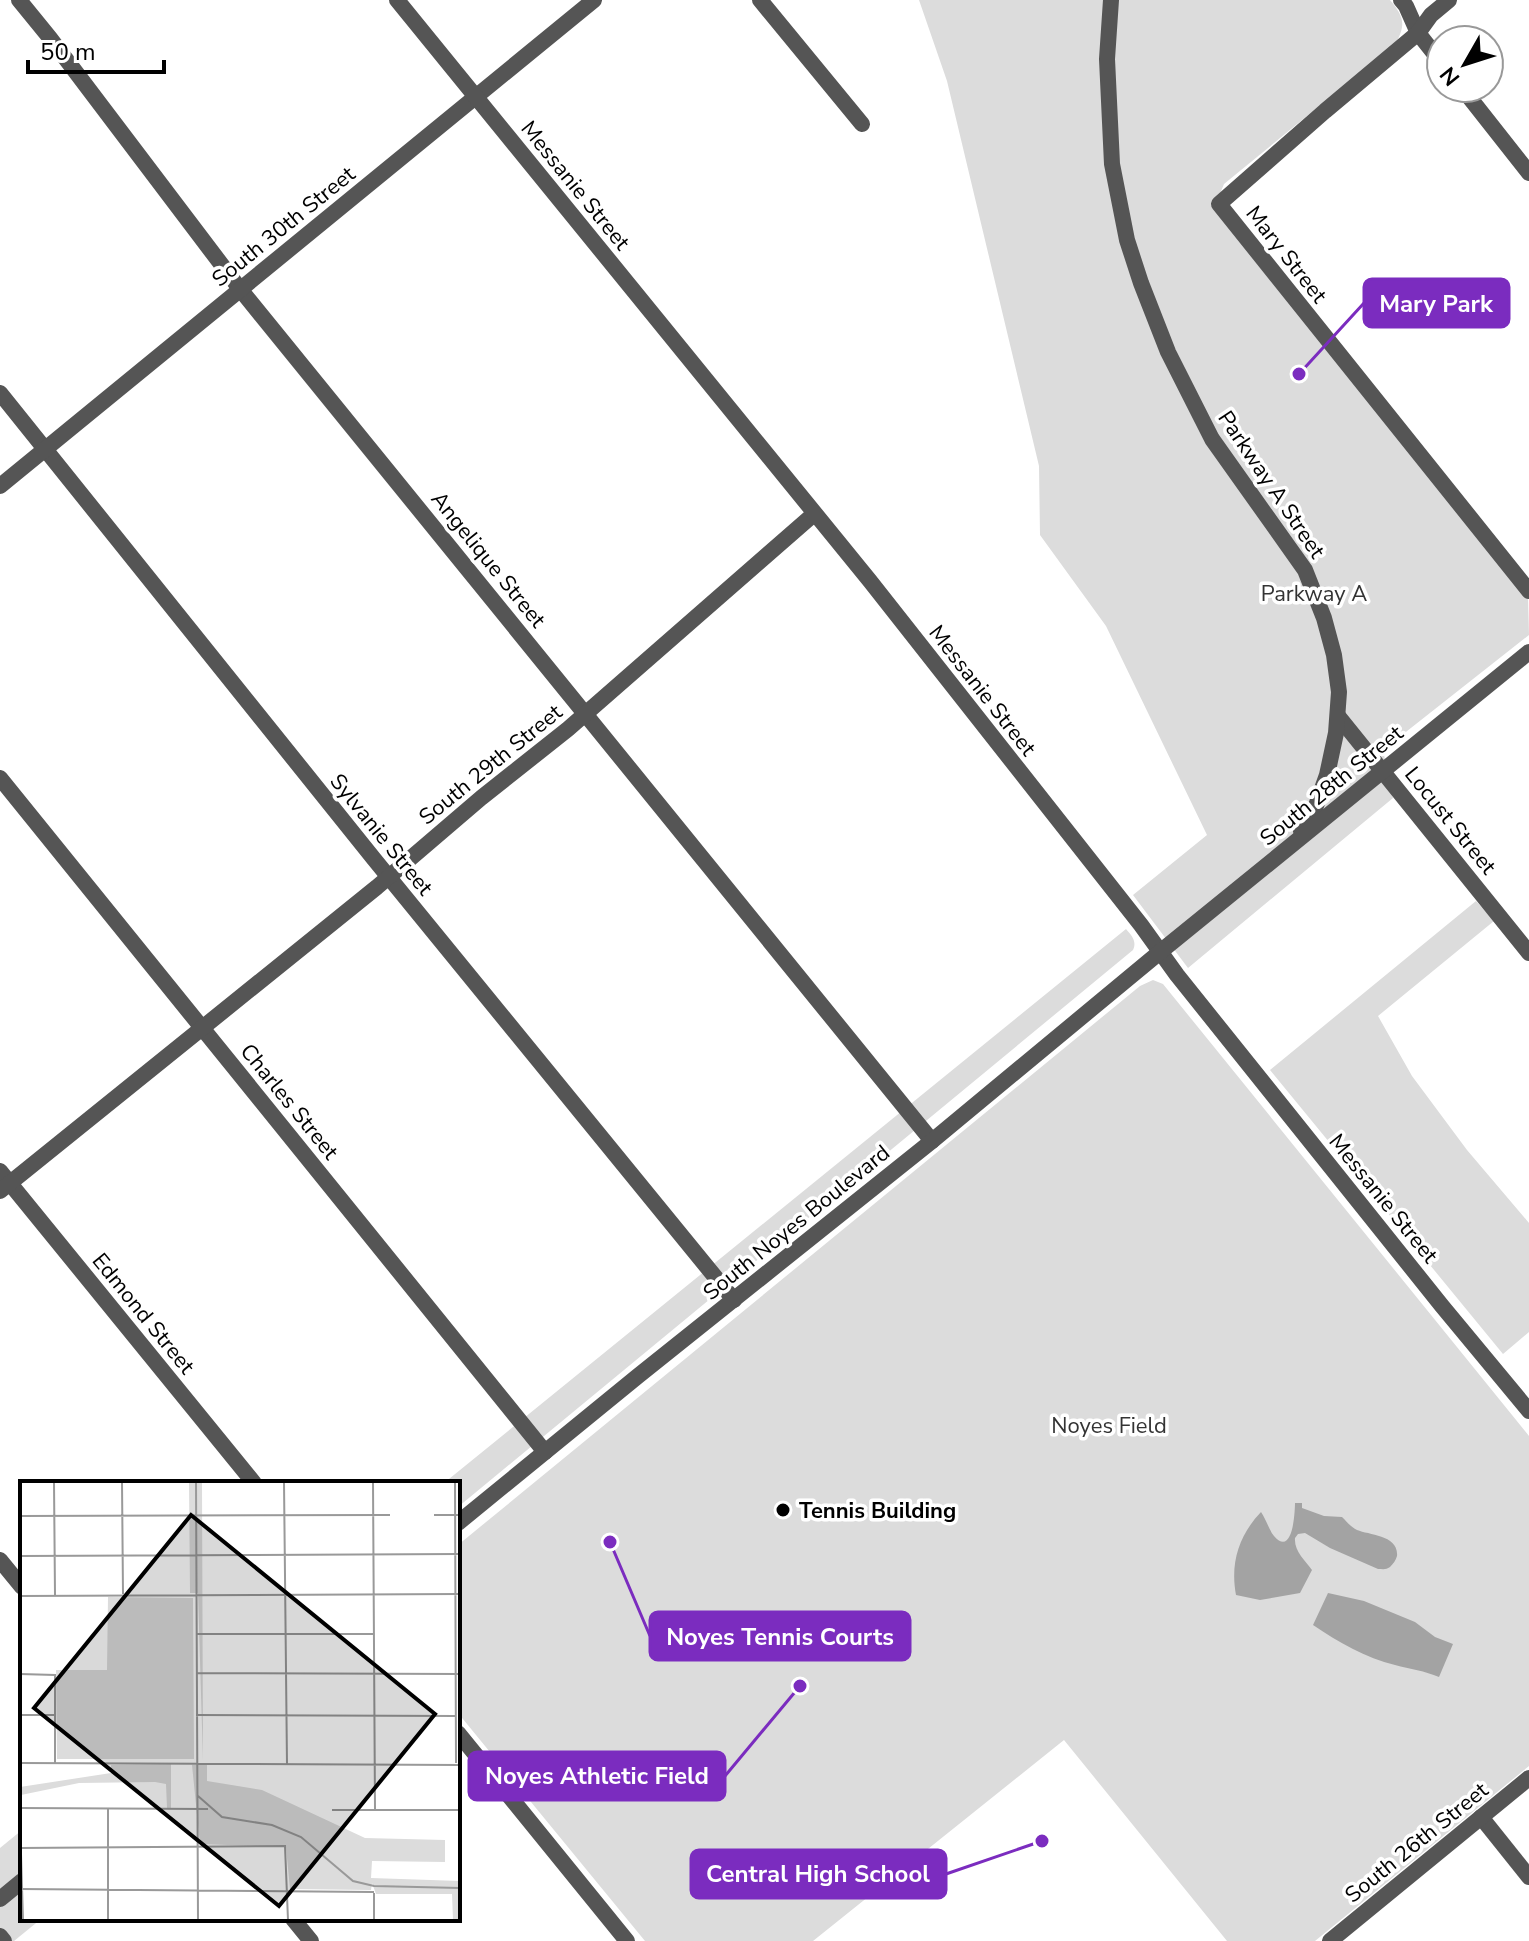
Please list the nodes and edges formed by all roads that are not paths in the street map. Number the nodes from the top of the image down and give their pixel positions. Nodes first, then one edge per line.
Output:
1 (19, 0) edge
2 (397, 0) edge
3 (594, 0) edge
4 (760, 0) edge
5 (1111, 0) edge
6 (1401, 0) edge
7 (1449, 0) edge
8 (1418, 33) junction
9 (1425, 42) edge
10 (476, 98) junction
11 (1475, 104) edge
12 (862, 124) dead end
13 (1529, 173) edge
14 (240, 289) junction
15 (0, 393) edge
16 (45, 449) junction
17 (0, 486) edge
18 (814, 514) junction
19 (1529, 591) edge
20 (1529, 652) edge
21 (586, 713) junction
22 (1338, 716) junction
23 (1383, 772) junction
24 (0, 778) edge
25 (1288, 848) junction
26 (389, 877) junction
27 (1160, 952) junction
28 (1529, 953) edge
29 (202, 1028) junction
30 (932, 1141) junction
31 (3, 1182) edge
32 (734, 1300) junction
33 (1529, 1411) edge
34 (545, 1452) junction
35 (252, 1481) edge
36 (460, 1521) edge
37 (0, 1560) edge
38 (20, 1585) edge
39 (460, 1735) edge
40 (1529, 1778) edge
41 (1481, 1817) junction
42 (1529, 1877) edge
43 (20, 1883) edge
44 (0, 1899) edge
45 (295, 1921) edge
46 (0, 1936) edge
47 (4, 1941) edge
48 (311, 1941) edge
49 (627, 1941) edge
50 (1330, 1941) edge

1 - 14 street, Angelique Street
2 - 10 street, Messanie Street
3 - 10 street, South 30th Street
4 - 12 street
5 - 22 street, Parkway A Street
6 - 8 street
7 - 8 street
8 - 9 street
8 - 19 street, Mary Street
10 - 14 street, South 30th Street
10 - 18 street, Messanie Street
11 - 13 street
14 - 16 street, South 30th Street
14 - 21 street, Angelique Street
15 - 16 street, Sylvanie Street
16 - 17 street, South 30th Street
16 - 26 street, Sylvanie Street
18 - 21 street, South 29th Street
18 - 27 street, Messanie Street
20 - 23 street, South 28th Street
21 - 26 street, South 29th Street
21 - 30 street, Angelique Street
22 - 23 street, Locust Street
22 - 25 street, Parkway A Street
23 - 25 street, South 28th Street
23 - 28 street, Locust Street
24 - 29 street, Charles Street
25 - 27 street, South 28th Street
26 - 29 street, South 29th Street
26 - 32 street, Sylvanie Street
27 - 30 street, South Noyes Boulevard
27 - 33 street, Messanie Street
29 - 31 street, South 29th Street
29 - 34 street, Charles Street
30 - 32 street, South Noyes Boulevard
31 - 35 street, Edmond Street
32 - 34 street, South Noyes Boulevard
34 - 36 street, South Noyes Boulevard
37 - 38 street
39 - 49 street
40 - 41 street, South 26th Street
41 - 42 street
41 - 50 street, South 26th Street
43 - 44 street
45 - 48 street
46 - 47 street

